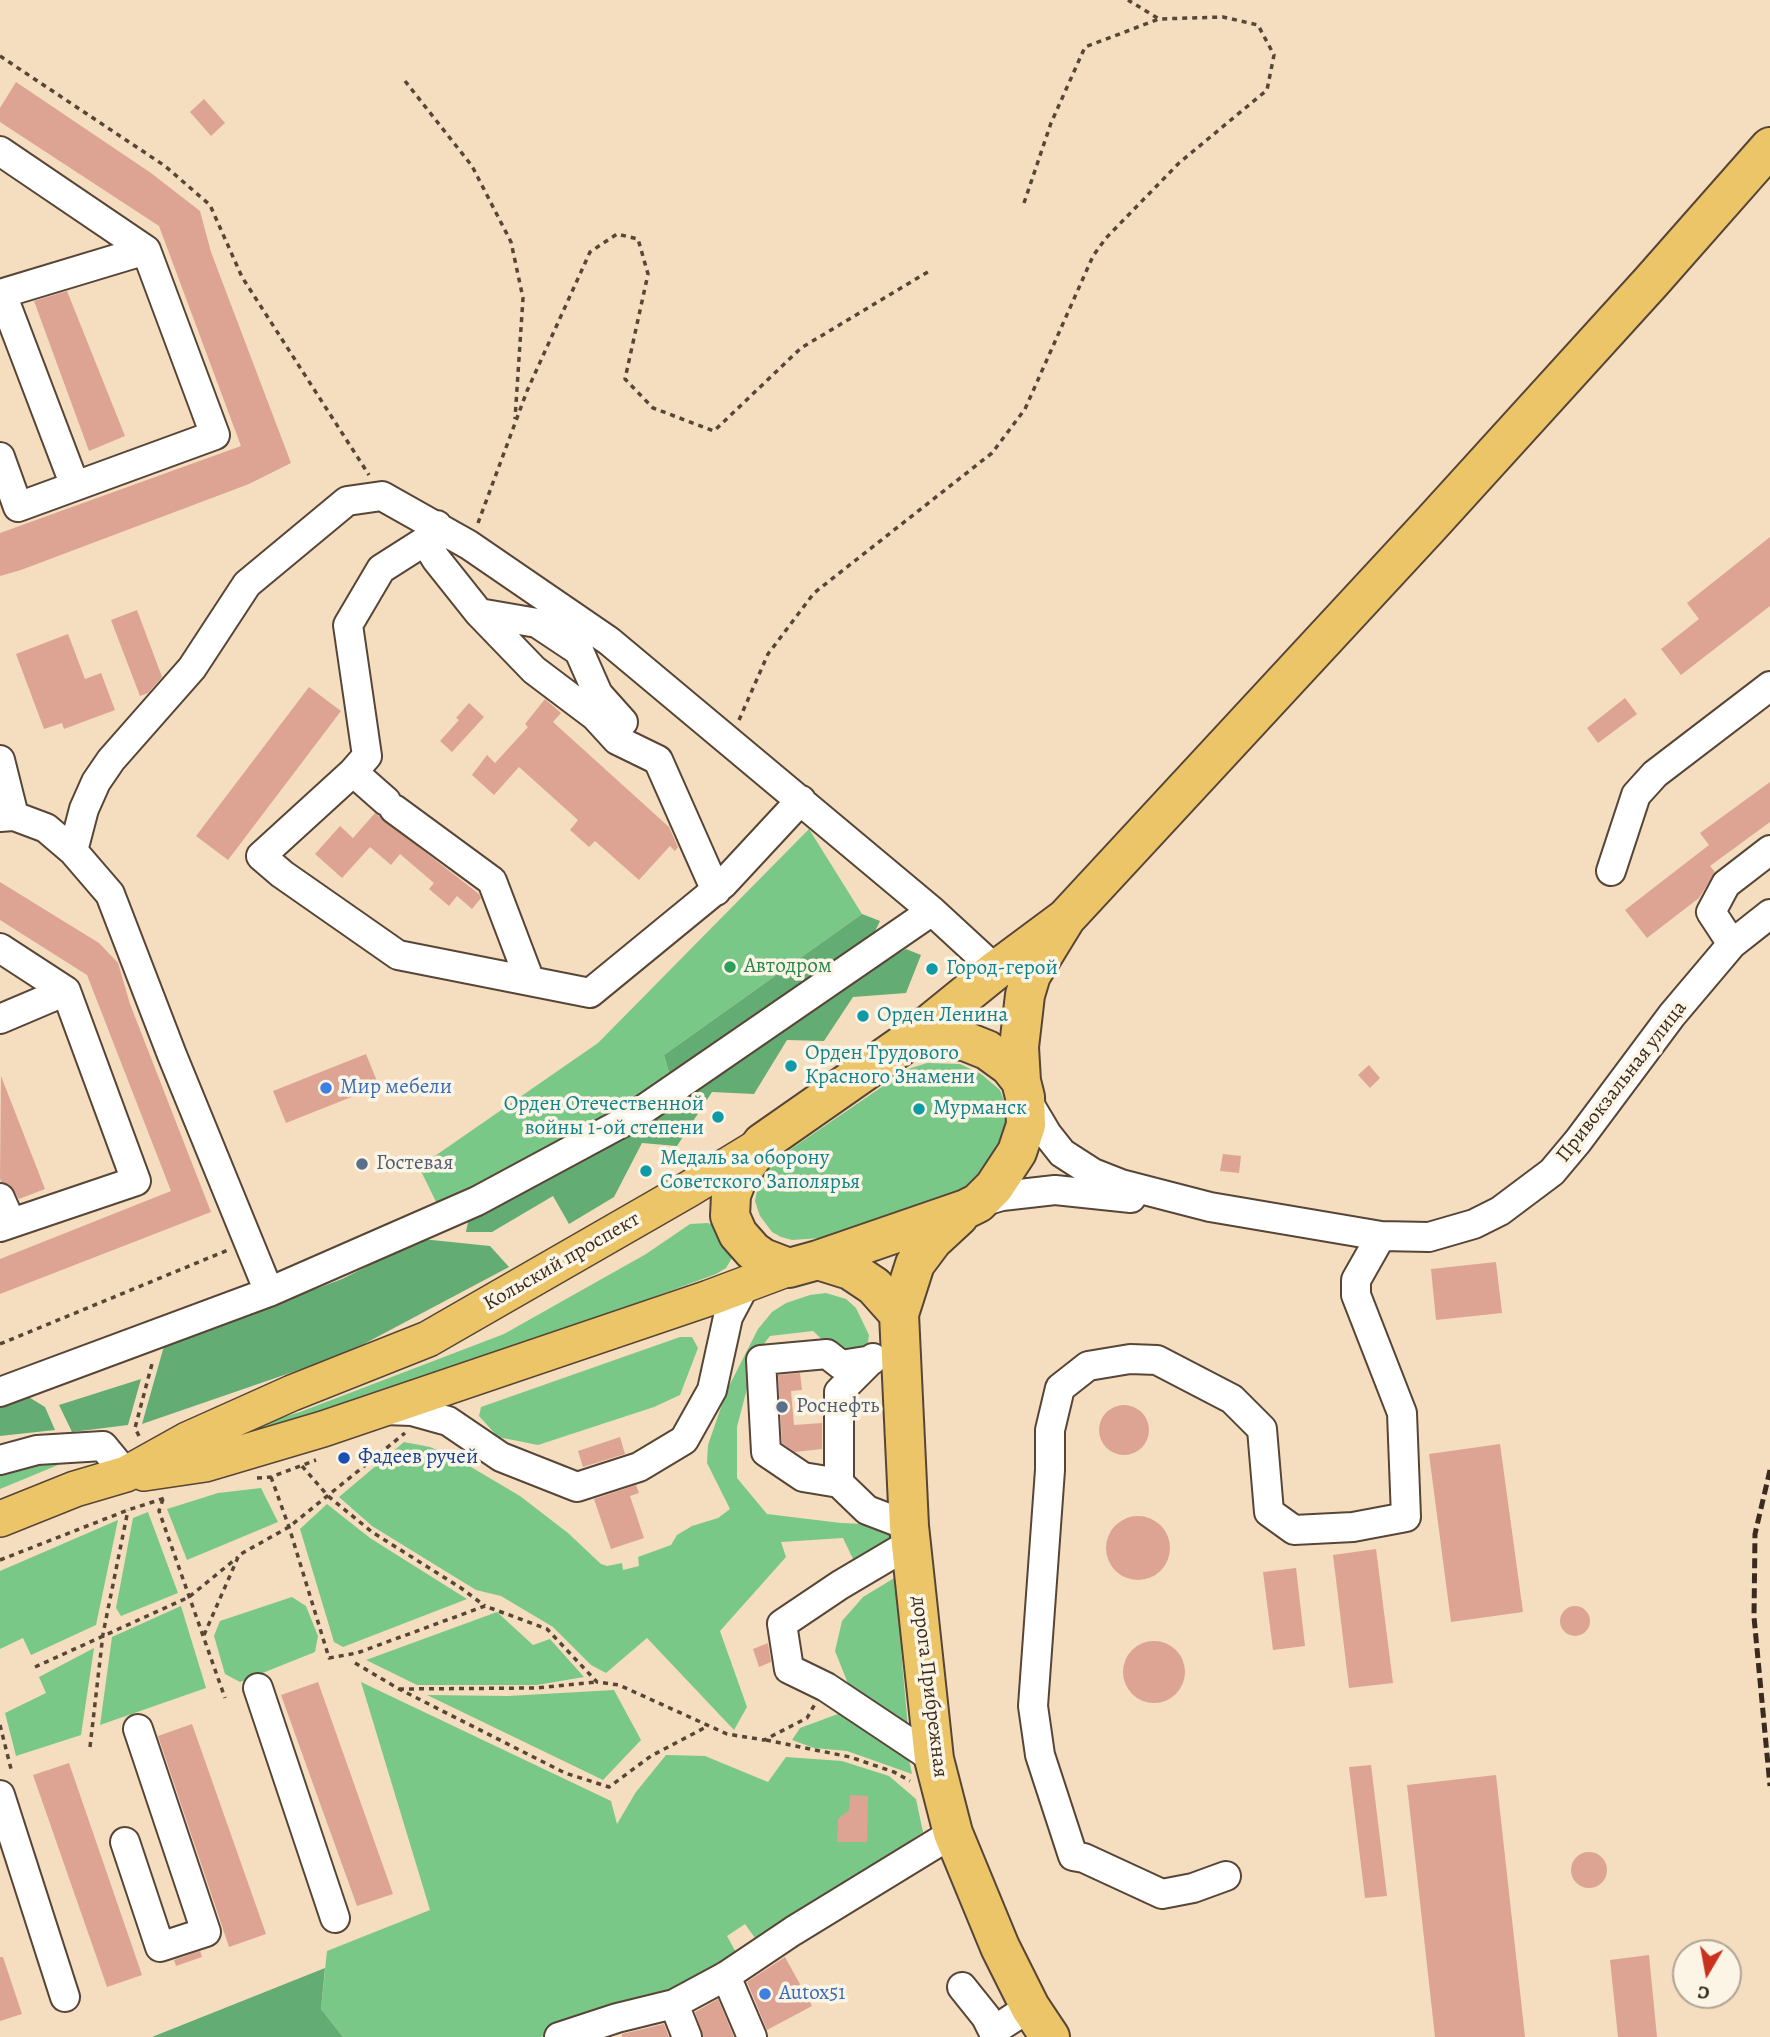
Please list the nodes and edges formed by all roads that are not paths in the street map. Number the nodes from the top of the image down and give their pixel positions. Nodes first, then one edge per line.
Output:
1 (1770, 147) edge
2 (0, 150) edge
3 (146, 250) junction
4 (1, 294) edge
5 (0, 457) edge
6 (75, 486) junction
7 (431, 533) junction
8 (479, 613) junction
9 (1770, 686) edge
10 (0, 760) edge
11 (658, 760) junction
12 (353, 772) junction
13 (801, 800) junction
14 (7, 816) edge
15 (73, 850) junction
16 (1770, 850) edge
17 (1611, 871) dead end
18 (716, 891) junction
19 (932, 911) junction
20 (1770, 914) edge
21 (1066, 918) junction
22 (1732, 944) junction
23 (0, 948) edge
24 (996, 971) junction
25 (530, 981) junction
26 (66, 991) junction
27 (0, 1019) edge
28 (911, 1039) junction
29 (1023, 1089) junction
30 (762, 1143) junction
31 (972, 1206) junction
32 (1207, 1206) junction
33 (4, 1216) edge
34 (1381, 1236) junction
35 (804, 1264) junction
36 (745, 1285) junction
37 (269, 1292) junction
38 (899, 1314) junction
39 (872, 1360) junction
40 (0, 1392) edge
41 (394, 1421) junction
42 (0, 1460) edge
43 (142, 1469) junction
44 (839, 1483) junction
45 (0, 1519) edge
46 (910, 1535) junction
47 (258, 1688) dead end
48 (138, 1730) dead end
49 (925, 1771) junction
50 (6, 1784) edge
51 (953, 1833) junction
52 (125, 1842) dead end
53 (1226, 1876) dead end
54 (335, 1919) dead end
55 (726, 1976) junction
56 (962, 1987) dead end
57 (65, 1997) dead end
58 (674, 2004) junction
59 (1040, 2022) edge
60 (620, 2027) edge
61 (990, 2035) edge
62 (559, 2037) edge
63 (687, 2037) edge
64 (752, 2037) edge

1 - 21 highway
2 - 3 street
3 - 4 street
3 - 6 street
4 - 6 street
5 - 6 street
7 - 8 street
7 - 12 street
7 - 13 street
7 - 15 street
8 - 11 street
8 - 11 street
9 - 17 street
10 - 14 street
11 - 18 street
12 - 25 street
12 - 25 street
13 - 18 street
13 - 19 street
14 - 15 street
15 - 37 street
16 - 22 street
18 - 25 street
19 - 24 street
19 - 37 street
20 - 22 street, Привокзальная улица
21 - 24 highway, Кольский проспект
21 - 29 highway
22 - 34 street, Привокзальная улица
23 - 26 street
24 - 28 highway, Кольский проспект
26 - 27 street
26 - 33 street
28 - 29 highway
28 - 30 highway, Кольский проспект
29 - 31 highway
29 - 32 street
30 - 35 highway
30 - 43 main road, Кольский проспект
31 - 32 street
31 - 35 highway, Кольский проспект
31 - 38 highway
32 - 34 street, Привокзальная улица
34 - 53 street
35 - 36 main road, Кольский проспект
35 - 38 highway
36 - 41 main road, Кольский проспект
36 - 41 street
37 - 40 street
38 - 39 street
38 - 46 highway, дорога Прибрежная
39 - 44 street
39 - 44 street
41 - 43 main road, Кольский проспект
42 - 43 street
43 - 45 main road, Кольский проспект
44 - 46 street
46 - 49 highway, дорога Прибрежная
46 - 49 street
47 - 54 street
48 - 52 street
49 - 51 highway, дорога Прибрежная
50 - 57 street
51 - 55 street
51 - 59 highway, дорога Прибрежная
55 - 58 street
55 - 64 street
56 - 61 street
58 - 60 street
58 - 63 street
59 - 61 street
60 - 62 street

